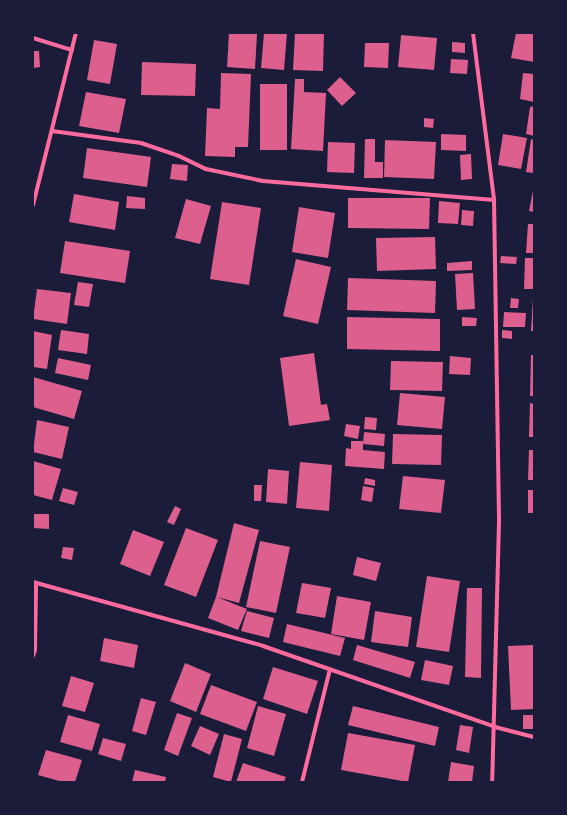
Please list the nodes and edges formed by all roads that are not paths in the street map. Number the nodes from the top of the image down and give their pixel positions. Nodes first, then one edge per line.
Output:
1 (76, 33) edge
2 (473, 33) edge
3 (33, 38) edge
4 (72, 50) junction
5 (52, 131) junction
6 (494, 200) junction
7 (33, 205) edge
8 (35, 583) edge
9 (33, 656) edge
10 (330, 669) junction
11 (495, 727) junction
12 (534, 737) edge
13 (302, 782) edge
14 (492, 782) edge

1 - 4 street
2 - 6 street
3 - 4 street
4 - 5 street
5 - 6 street
5 - 7 street
6 - 11 street
8 - 9 street
8 - 10 street
10 - 11 street
10 - 13 street
11 - 12 street
11 - 14 street

